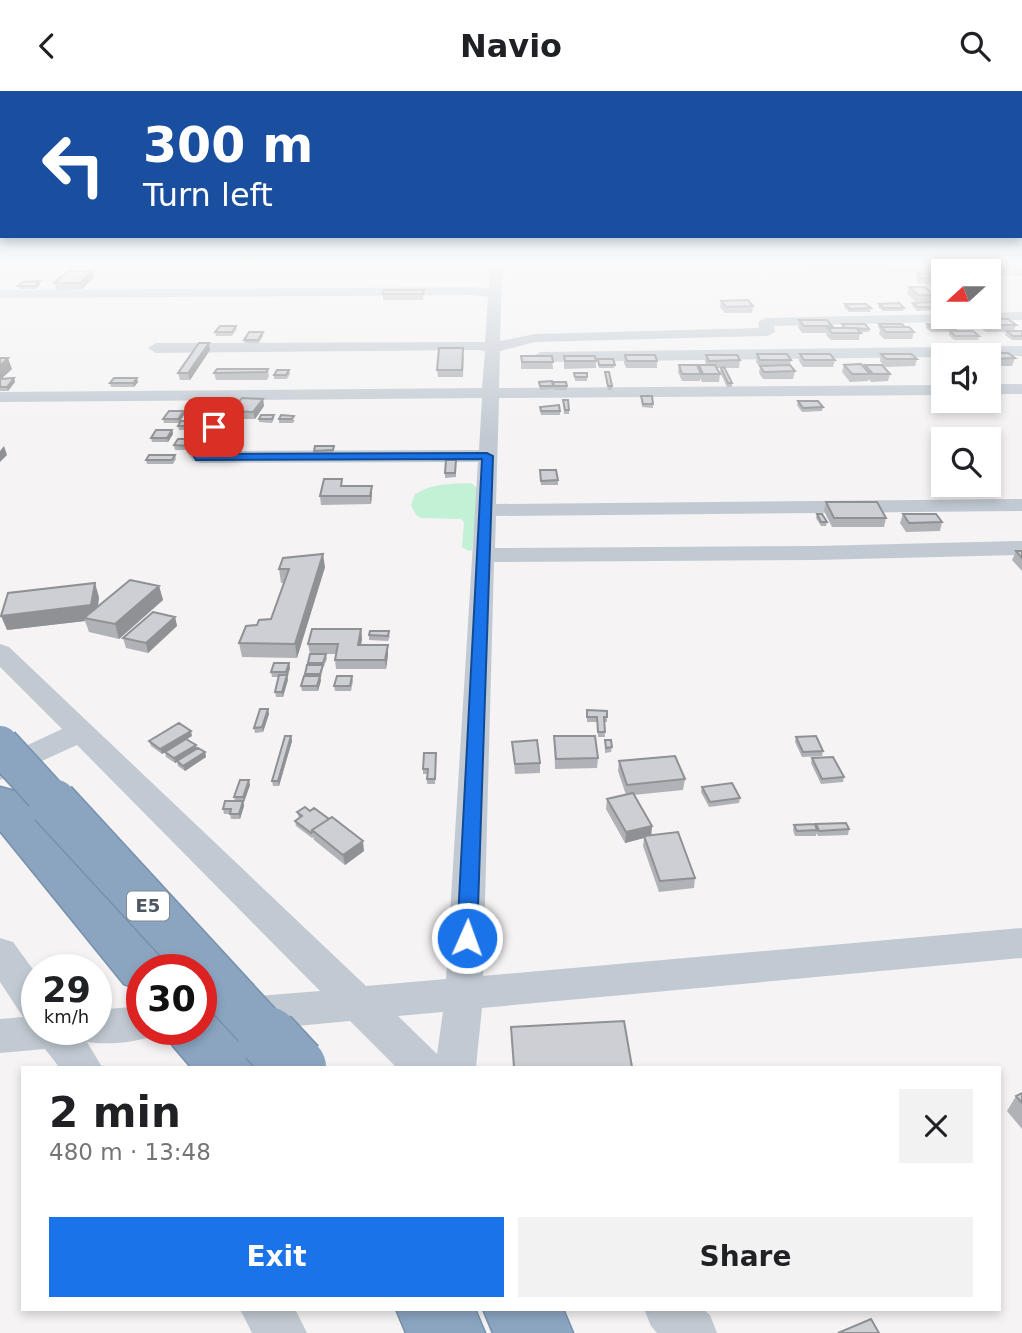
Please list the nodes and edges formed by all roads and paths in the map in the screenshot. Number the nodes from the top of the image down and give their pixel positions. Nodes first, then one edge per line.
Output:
1 (493, 320) edge
2 (852, 320) edge
3 (156, 348) dead end
4 (492, 348) junction
5 (1022, 351) edge
6 (540, 357) edge
7 (1001, 389) edge
8 (1022, 389) edge
9 (931, 390) edge
10 (490, 395) junction
11 (0, 397) edge
12 (214, 427) dead end
13 (487, 456) junction
14 (1022, 505) edge
15 (485, 510) junction
16 (1022, 548) edge
17 (483, 555) junction
18 (0, 652) edge
19 (81, 732) junction
20 (0, 745) edge
21 (0, 770) edge
22 (0, 802) edge
23 (1022, 943) edge
24 (0, 953) edge
25 (129, 954) edge
26 (21, 980) edge
27 (464, 993) junction
28 (356, 1004) junction
29 (217, 1017) edge
30 (21, 1031) edge
31 (0, 1036) edge
32 (68, 1045) edge
33 (206, 1045) edge
34 (81, 1066) edge
35 (224, 1066) edge
36 (295, 1066) edge
37 (422, 1066) edge
38 (456, 1066) edge
39 (266, 1311) edge
40 (432, 1311) edge
41 (519, 1311) edge
42 (670, 1311) edge
43 (282, 1333) edge
44 (451, 1333) edge
45 (539, 1333) edge
46 (692, 1333) edge

1 - 4 street
2 - 4 street
3 - 4 street
4 - 10 street
5 - 6 street
7 - 8 street
9 - 10 street
10 - 11 street
10 - 13 street
12 - 13 street
13 - 15 street
14 - 15 street
15 - 17 street
16 - 17 street
17 - 27 street
18 - 19 street
19 - 21 street
19 - 28 street
20 - 36 highway, E5, bridge
22 - 25 highway, E5
23 - 27 street
24 - 26 street
27 - 28 street
27 - 38 street
28 - 29 street
28 - 37 street
30 - 31 street
32 - 34 street
33 - 35 highway
39 - 43 street
40 - 44 highway
41 - 45 highway
42 - 46 street

